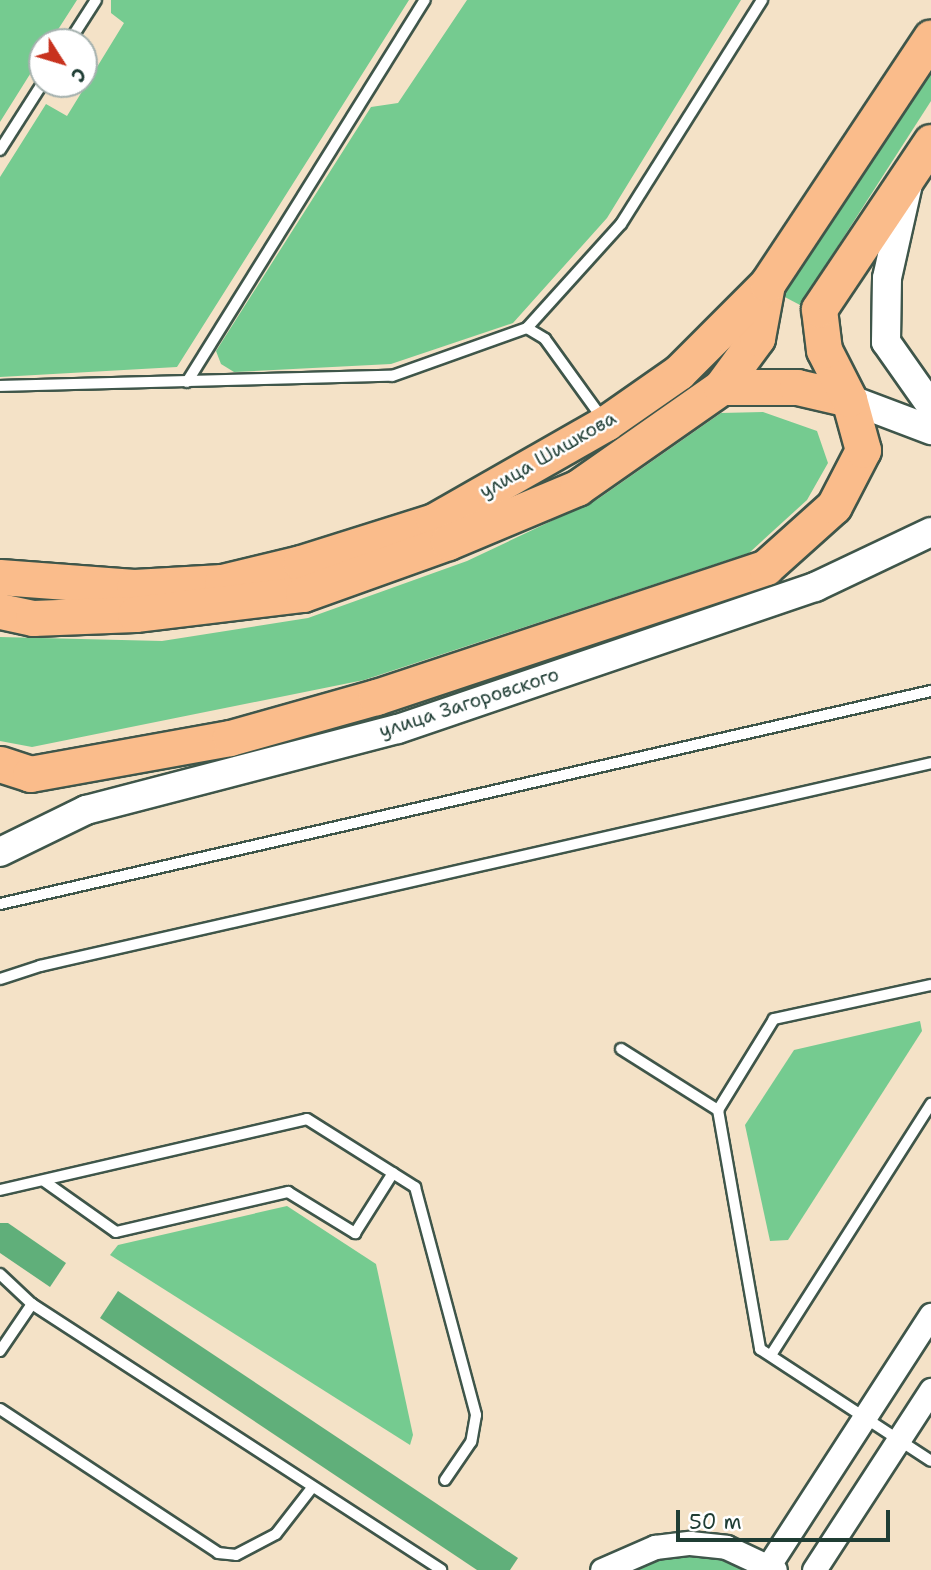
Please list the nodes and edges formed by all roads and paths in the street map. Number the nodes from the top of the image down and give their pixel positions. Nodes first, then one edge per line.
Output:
1 (96, 0) edge
2 (425, 0) edge
3 (762, 0) edge
4 (78, 28) edge
5 (931, 37) edge
6 (33, 98) edge
7 (931, 142) edge
8 (0, 150) edge
9 (909, 180) junction
10 (767, 284) junction
11 (527, 328) junction
12 (187, 382) junction
13 (0, 386) edge
14 (722, 387) junction
15 (849, 398) junction
16 (931, 406) edge
17 (606, 423) junction
18 (931, 430) edge
19 (931, 532) edge
20 (0, 577) edge
21 (0, 611) edge
22 (931, 691) edge
23 (376, 697) junction
24 (398, 729) junction
25 (931, 763) edge
26 (0, 764) edge
27 (0, 852) edge
28 (0, 904) edge
29 (0, 979) edge
30 (931, 985) edge
31 (621, 1048) dead end
32 (931, 1104) edge
33 (718, 1110) junction
34 (393, 1173) junction
35 (44, 1181) junction
36 (0, 1190) edge
37 (0, 1274) edge
38 (32, 1304) junction
39 (931, 1315) edge
40 (0, 1351) edge
41 (771, 1355) junction
42 (931, 1390) edge
43 (0, 1409) edge
44 (865, 1417) junction
45 (899, 1439) junction
46 (931, 1461) edge
47 (445, 1480) dead end
48 (311, 1489) junction
49 (772, 1568) edge
50 (441, 1570) edge
51 (602, 1570) edge
52 (814, 1570) edge

1 - 4 lane
2 - 12 lane
3 - 11 lane
5 - 10 main road, улица Шишкова
6 - 8 lane
7 - 9 main road
9 - 15 main road
9 - 16 street
10 - 14 main road, улица Шишкова
10 - 17 main road, улица Шишкова
11 - 12 lane
11 - 17 lane
12 - 13 lane
14 - 15 main road
14 - 21 main road, улица Шишкова
15 - 18 street
15 - 23 main road
17 - 20 main road, улица Шишкова
19 - 24 street, улица Загоровского
22 - 28 lane
23 - 24 street
23 - 26 main road
24 - 27 street, улица Загоровского
25 - 29 lane
30 - 33 lane
31 - 33 lane
32 - 41 lane
33 - 41 lane
34 - 35 lane
34 - 35 lane
34 - 47 lane
35 - 36 lane
37 - 38 lane
38 - 40 lane
38 - 48 lane
39 - 44 street
41 - 44 lane
42 - 45 street
43 - 48 lane
44 - 45 lane
44 - 49 street
45 - 46 lane
45 - 52 street
48 - 50 lane
49 - 51 street

